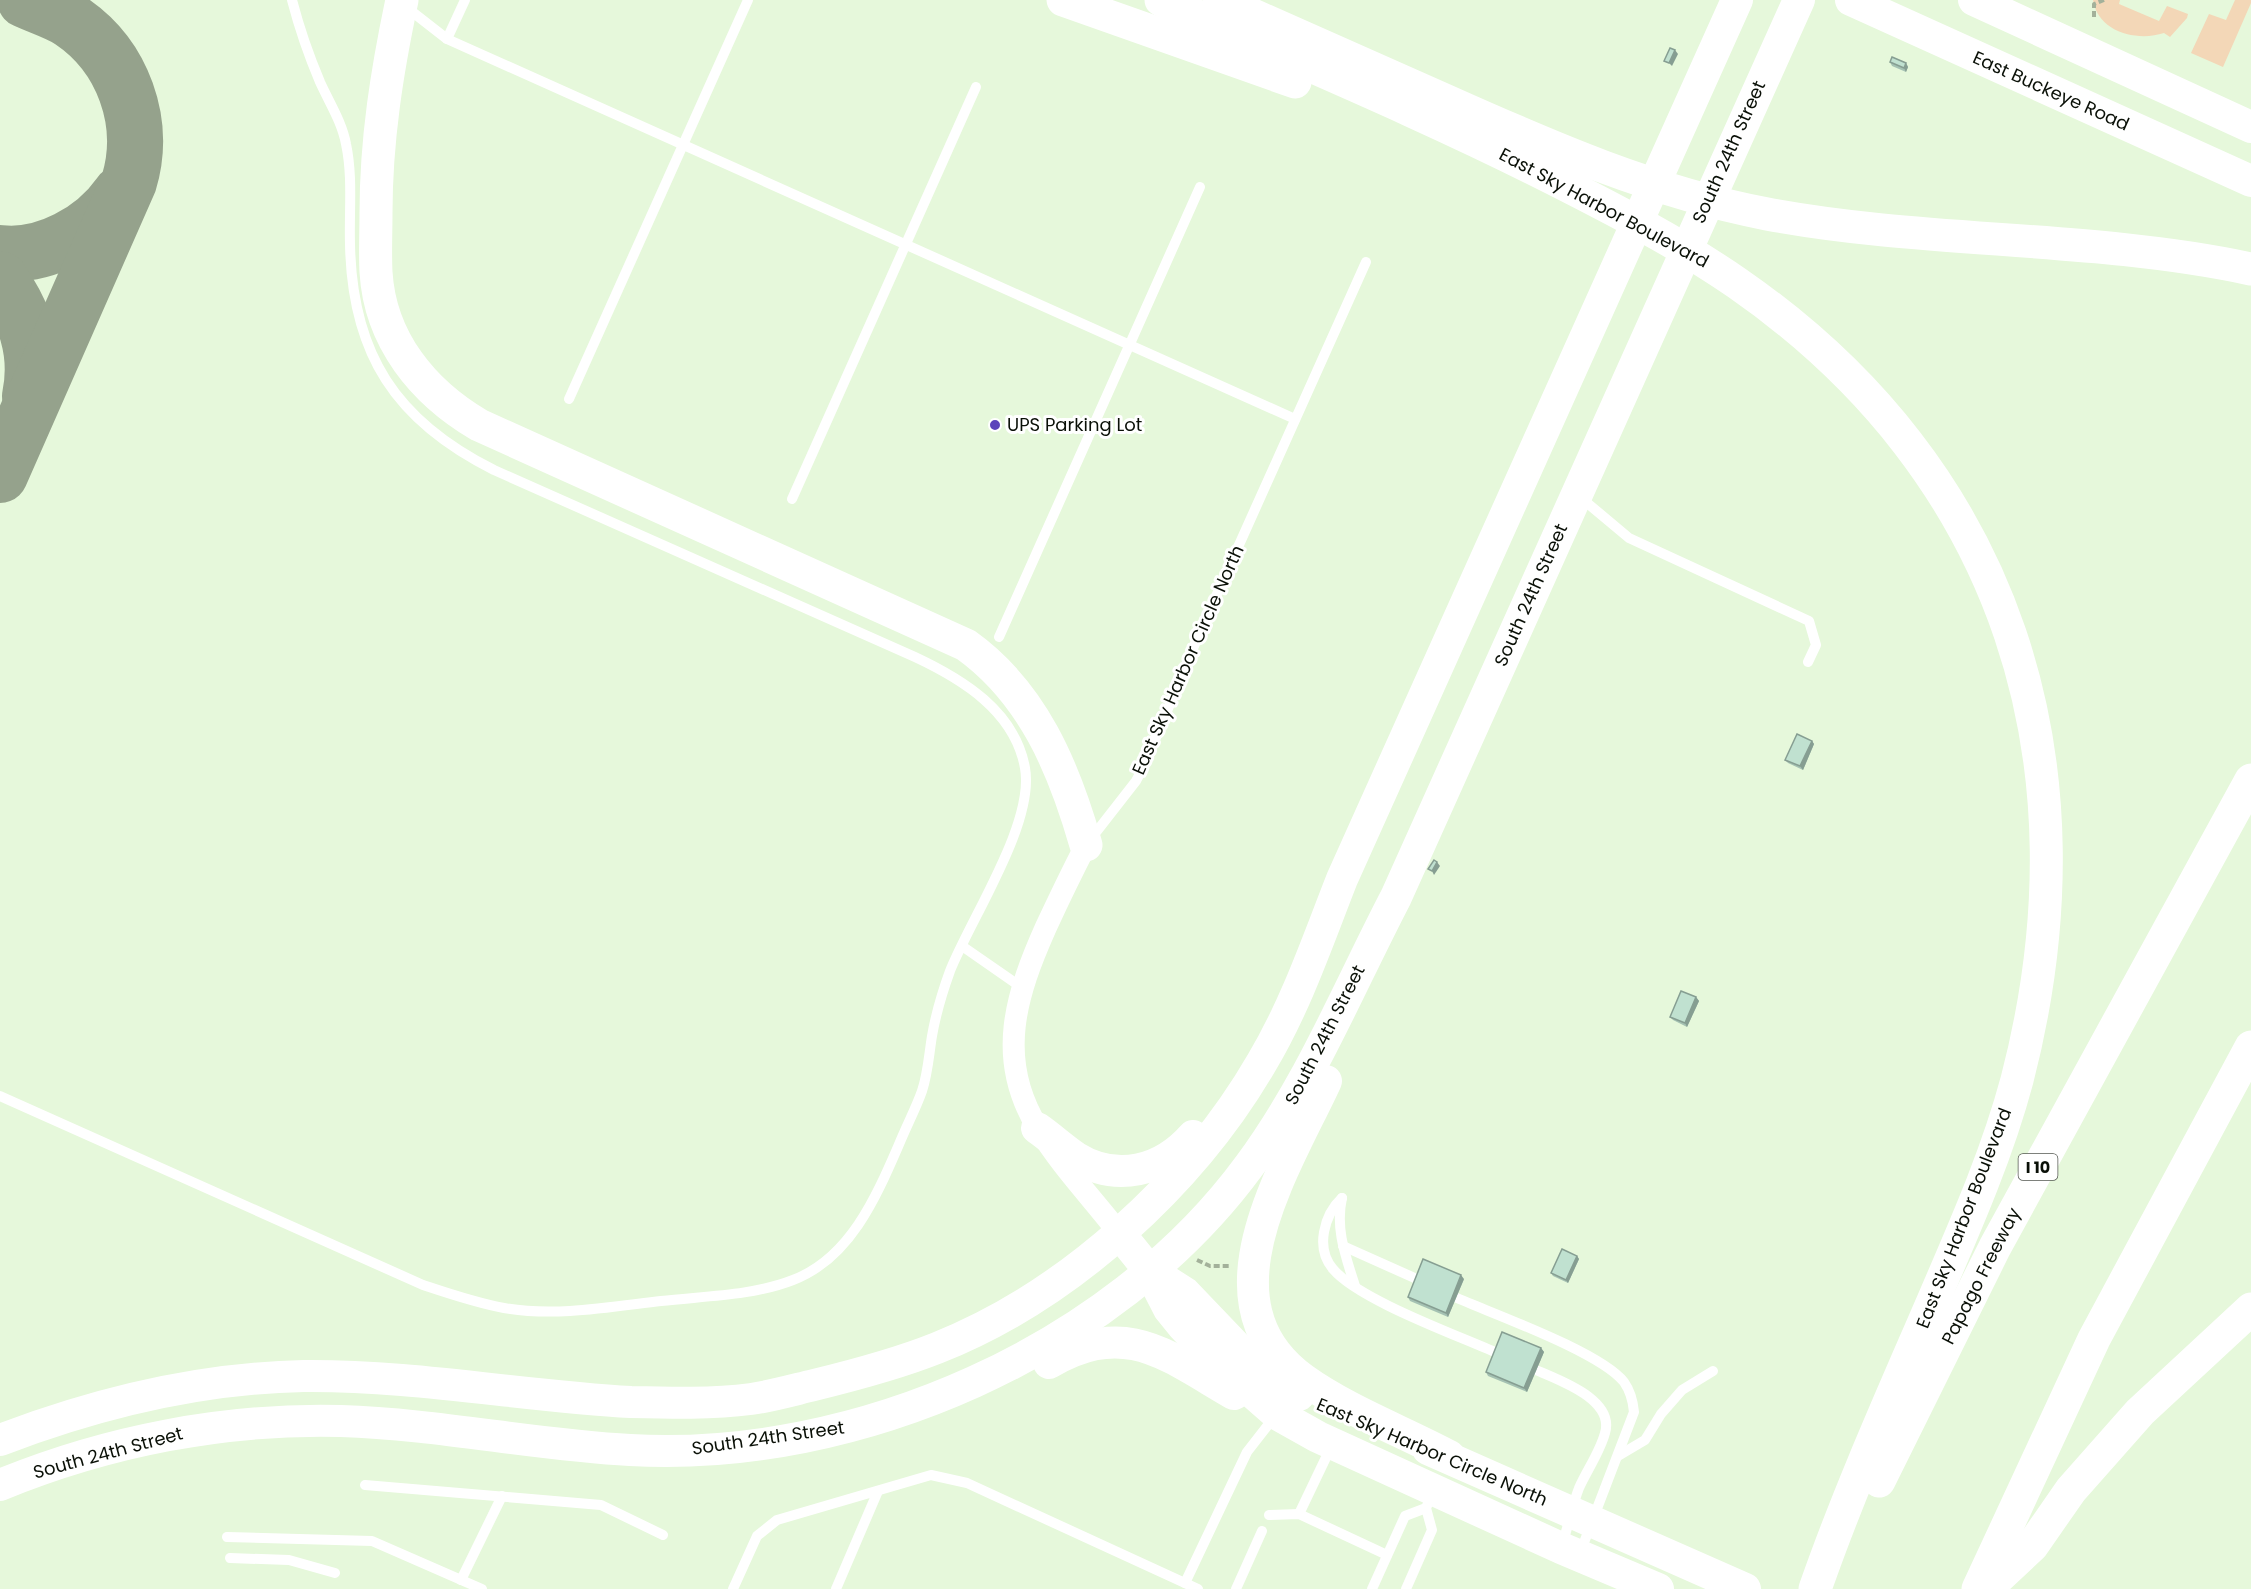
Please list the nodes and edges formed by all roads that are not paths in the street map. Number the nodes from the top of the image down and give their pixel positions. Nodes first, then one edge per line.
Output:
1 (292, 0) edge
2 (465, 0) edge
3 (748, 0) edge
4 (1063, 0) edge
5 (1161, 0) edge
6 (1219, 0) edge
7 (1273, 0) edge
8 (1737, 0) edge
9 (1798, 0) edge
10 (1851, 0) edge
11 (1974, 0) edge
12 (402, 2) edge
13 (447, 39) junction
14 (976, 87) dead end
15 (1437, 97) junction
16 (2251, 127) edge
17 (683, 144) junction
18 (2251, 181) edge
19 (1200, 187) dead end
20 (1601, 203) junction
21 (906, 244) junction
22 (1366, 262) dead end
23 (2251, 269) edge
24 (1130, 344) junction
25 (569, 399) dead end
26 (1295, 419) junction
27 (1576, 494) junction
28 (792, 499) dead end
29 (999, 637) dead end
30 (1808, 662) dead end
31 (2251, 780) edge
32 (1086, 845) junction
33 (1342, 879) junction
34 (1396, 897) junction
35 (962, 946) junction
36 (1021, 987) junction
37 (2251, 1047) edge
38 (0, 1096) edge
39 (1037, 1128) junction
40 (1119, 1233) junction
41 (1342, 1246) junction
42 (1149, 1270) junction
43 (1419, 1280) edge
44 (1355, 1286) junction
45 (1457, 1298) edge
46 (2251, 1309) edge
47 (1497, 1353) edge
48 (1536, 1370) edge
49 (1713, 1371) dead end
50 (1277, 1414) junction
51 (880, 1419) junction
52 (0, 1440) edge
53 (1333, 1443) junction
54 (1449, 1456) junction
55 (1618, 1456) junction
56 (0, 1485) edge
57 (365, 1485) dead end
58 (878, 1491) junction
59 (502, 1496) junction
60 (1430, 1498) junction
61 (1299, 1514) junction
62 (1269, 1515) dead end
63 (1582, 1517) junction
64 (1262, 1531) dead end
65 (663, 1535) dead end
66 (227, 1537) dead end
67 (1570, 1552) junction
68 (1387, 1554) junction
69 (230, 1558) dead end
70 (1832, 1568) edge
71 (335, 1574) dead end
72 (461, 1580) junction
73 (1185, 1583) junction
74 (482, 1589) edge
75 (733, 1589) edge
76 (836, 1589) edge
77 (1198, 1589) edge
78 (1236, 1589) edge
79 (1372, 1589) edge
80 (1406, 1589) edge
81 (1658, 1589) edge
82 (1745, 1589) edge
83 (1815, 1589) edge
84 (1978, 1589) edge
85 (1986, 1589) edge

1 - 35 lane
2 - 13 lane
3 - 17 lane
4 - 20 highway
5 - 20 highway, East Sky Harbor Boulevard
6 - 15 highway, East Sky Harbor Boulevard
7 - 15 highway
8 - 33 main road
9 - 27 main road, South 24th Street
10 - 18 main road, East Buckeye Road
11 - 16 main road
12 - 13 lane
12 - 32 highway
13 - 17 lane
14 - 21 lane
15 - 23 highway, East Sky Harbor Boulevard
17 - 21 lane
17 - 25 lane
19 - 24 lane
20 - 70 highway, East Sky Harbor Boulevard
21 - 24 lane
21 - 28 lane
22 - 26 lane, East Sky Harbor Circle North
24 - 26 lane
24 - 29 lane
26 - 32 lane, East Sky Harbor Circle North
27 - 30 lane
27 - 34 main road, South 24th Street
31 - 70 highway, Papago Freeway / I 10
32 - 36 street, East Sky Harbor Circle North
33 - 39 main road
33 - 40 main road
34 - 42 main road, South 24th Street
34 - 54 main road
35 - 36 lane
35 - 38 lane
36 - 39 street, East Sky Harbor Circle North
37 - 84 highway
39 - 40 street, East Sky Harbor Circle North
40 - 42 main road, East Sky Harbor Circle North
40 - 52 main road
41 - 43 lane
41 - 44 lane
41 - 44 lane
42 - 50 main road, East Sky Harbor Circle North
42 - 51 main road, South 24th Street
42 - 54 main road, East Sky Harbor Circle North
44 - 47 lane
45 - 55 lane
46 - 85 highway
48 - 63 lane
49 - 55 lane
50 - 51 main road
50 - 53 main road, East Sky Harbor Circle North
50 - 73 lane
51 - 56 main road, South 24th Street
53 - 60 main road, East Sky Harbor Circle North
53 - 61 lane
54 - 60 main road
54 - 63 main road, East Sky Harbor Circle North
55 - 63 lane
57 - 59 lane
58 - 73 lane
58 - 75 lane
58 - 76 lane
59 - 65 lane
59 - 72 lane
60 - 67 main road, East Sky Harbor Circle North
60 - 68 lane
60 - 80 lane
61 - 62 lane
61 - 68 lane
63 - 67 lane
63 - 67 lane
63 - 82 main road, East Sky Harbor Circle North
64 - 78 lane
66 - 72 lane
67 - 81 main road, East Sky Harbor Circle North
68 - 79 lane
69 - 71 lane
70 - 83 highway, East Sky Harbor Boulevard
72 - 74 lane
73 - 77 lane

